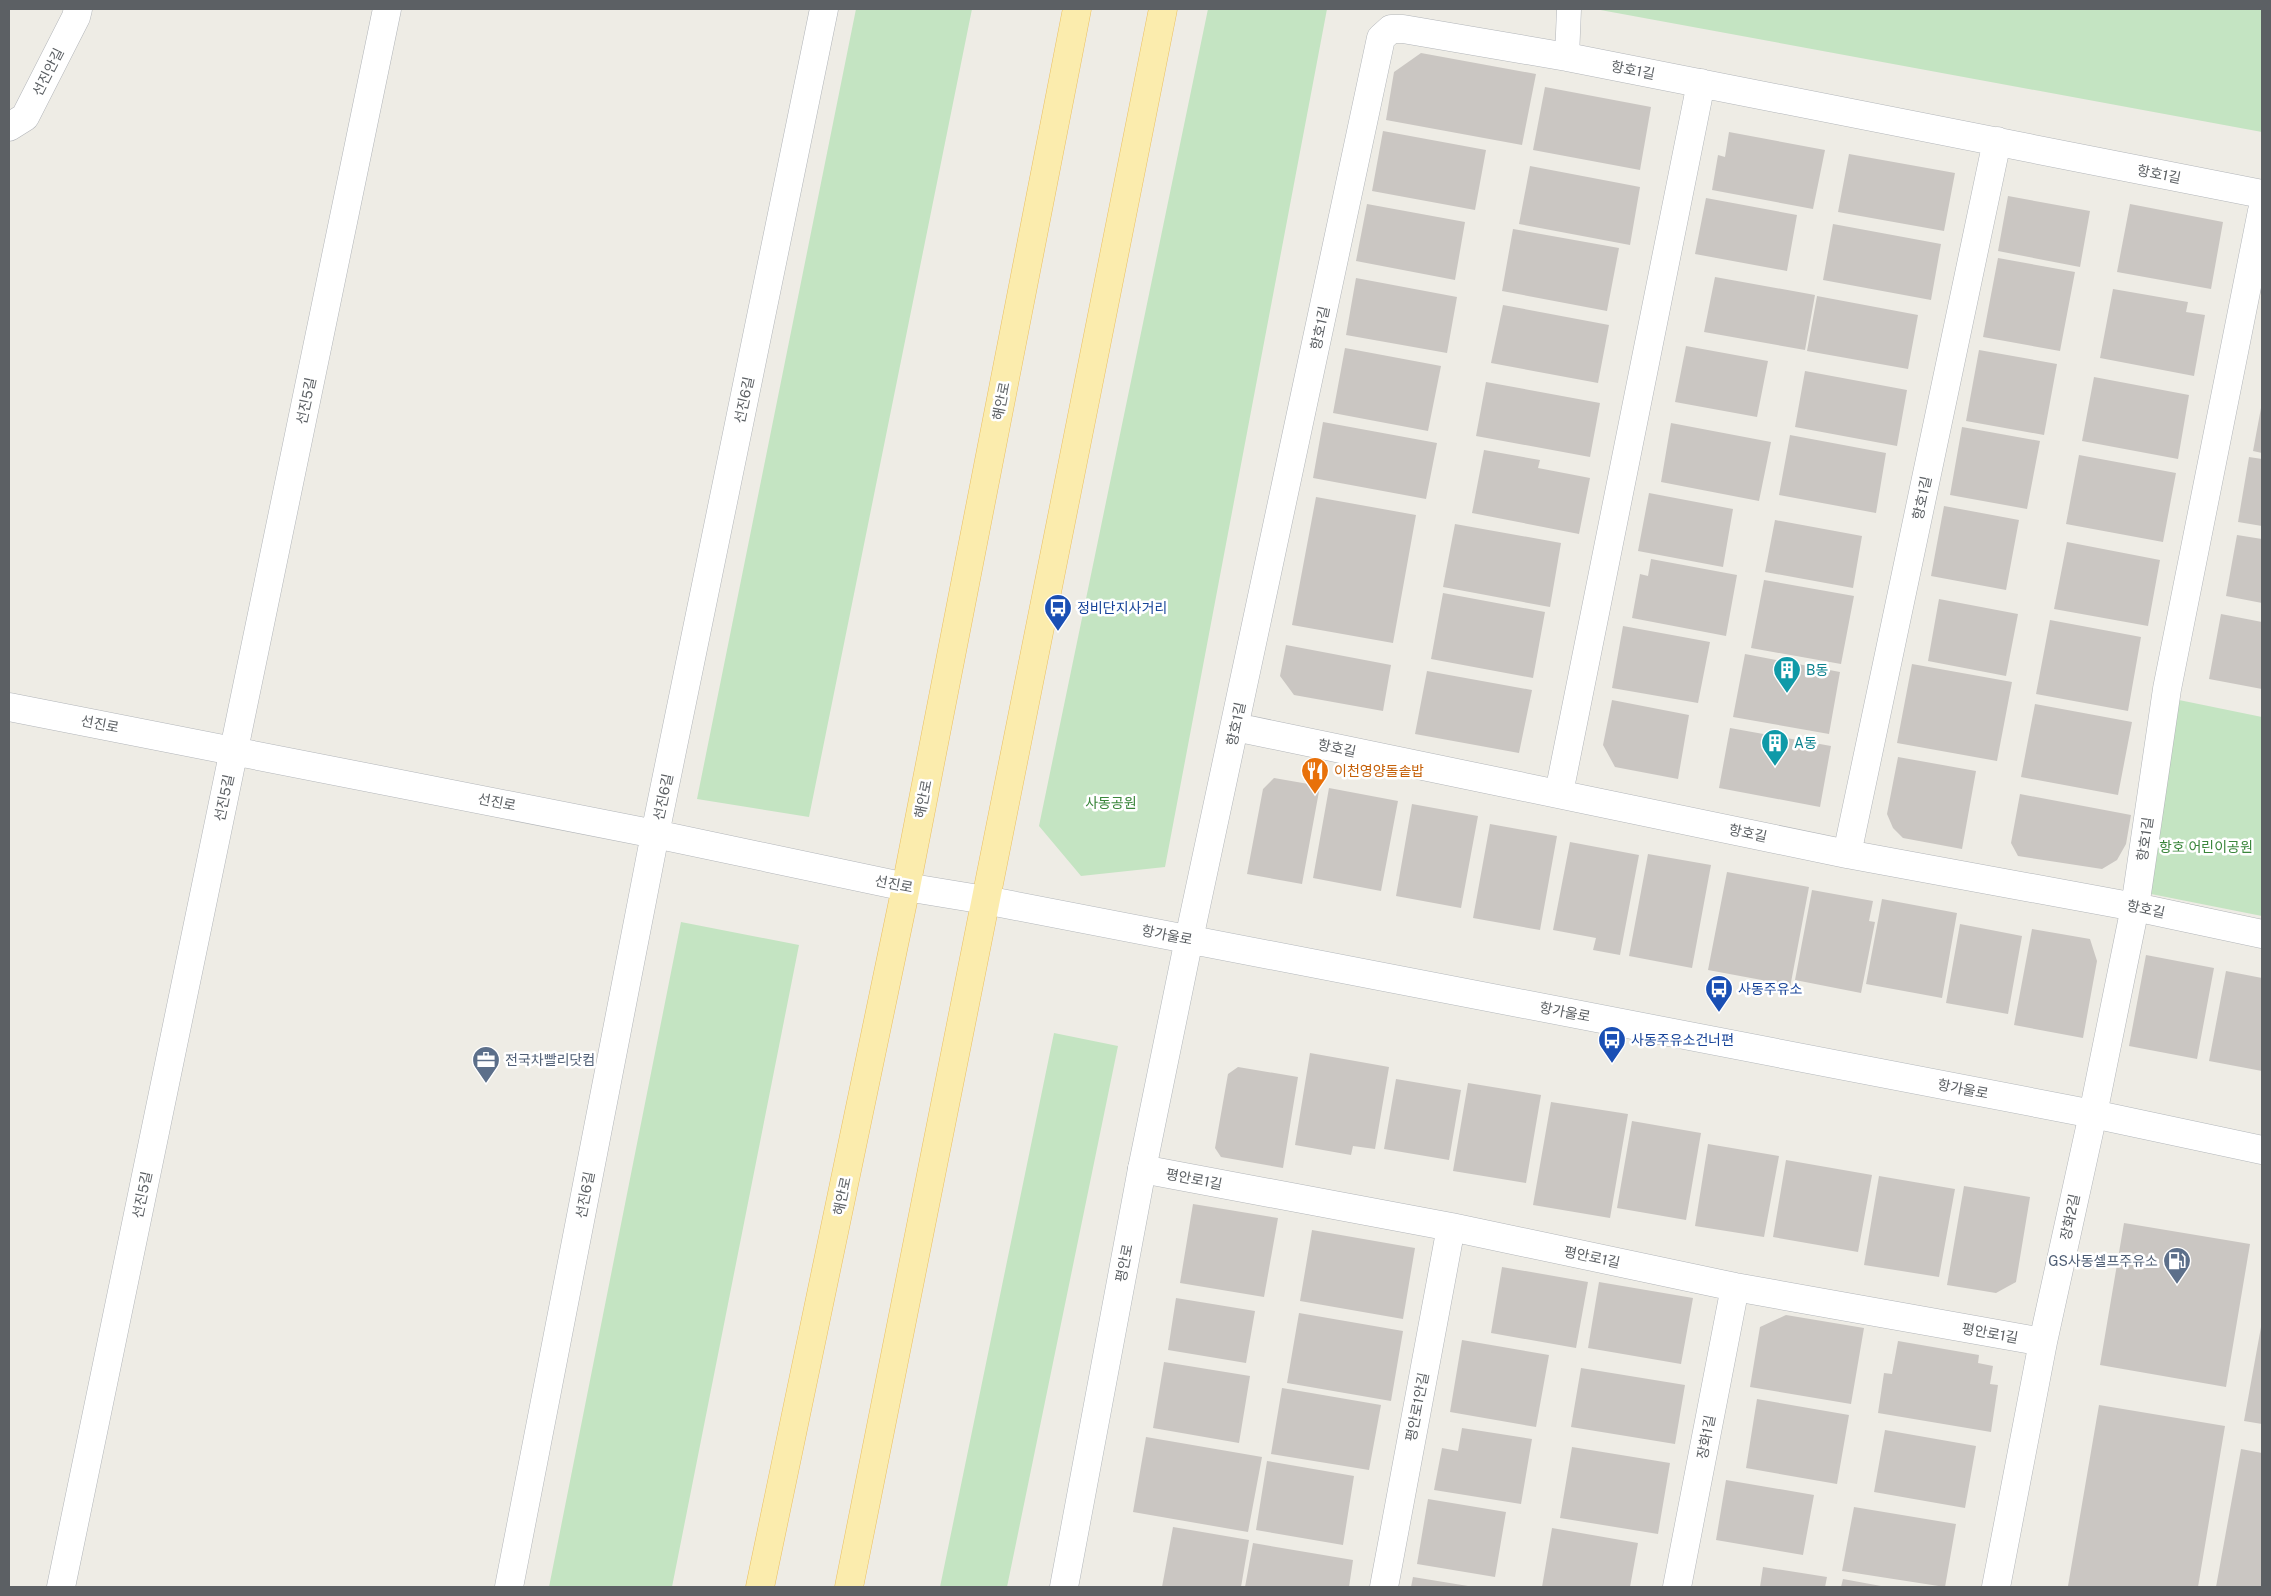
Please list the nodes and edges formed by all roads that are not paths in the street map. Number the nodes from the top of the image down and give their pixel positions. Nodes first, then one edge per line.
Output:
1 (78, 9) edge
2 (387, 9) edge
3 (824, 9) edge
4 (1077, 9) edge
5 (1163, 9) edge
6 (1568, 9) edge
7 (1567, 57) junction
8 (1701, 83) junction
9 (9, 127) edge
10 (1997, 141) junction
11 (2262, 194) edge
12 (2262, 211) edge
13 (9, 707) edge
14 (1235, 727) junction
15 (234, 749) junction
16 (1559, 793) junction
17 (656, 834) junction
18 (1847, 854) junction
19 (906, 886) junction
20 (985, 900) junction
21 (2135, 906) junction
22 (2262, 934) edge
23 (1189, 939) junction
24 (2093, 1114) junction
25 (2262, 1150) edge
26 (1142, 1169) junction
27 (1450, 1228) junction
28 (1735, 1287) junction
29 (2042, 1342) junction
30 (61, 1587) edge
31 (509, 1587) edge
32 (760, 1587) edge
33 (849, 1587) edge
34 (1064, 1587) edge
35 (1384, 1587) edge
36 (1677, 1587) edge
37 (1996, 1587) edge

1 - 9 street, 선진안길
2 - 15 street, 선진5길
3 - 17 street, 선진6길
4 - 19 main road, 해안로
5 - 20 main road
6 - 7 lane
7 - 8 street, 항호1길
7 - 14 street, 항호1길
8 - 10 street, 항호1길
8 - 16 street
10 - 11 street, 항호1길
10 - 18 street, 항호1길
12 - 21 street, 항호1길
13 - 15 street, 선진로
14 - 16 street, 항호길
14 - 23 street, 항호1길
15 - 17 street, 선진로
15 - 30 street, 선진5길
16 - 18 street, 항호길
17 - 19 street, 선진로
17 - 31 street, 선진6길
18 - 21 street, 항호길
19 - 20 street, 선진로
19 - 32 main road, 해안로
20 - 23 street, 항가울로
20 - 33 main road
21 - 22 street, 항호길
21 - 24 street, 장화2길
23 - 24 street, 항가울로
23 - 26 street, 평안로
24 - 25 street, 항가울로
24 - 29 street, 장화2길
26 - 27 street, 평안로1길
26 - 34 street, 평안로
27 - 28 street, 평안로1길
27 - 35 street, 평안로1안길
28 - 29 street, 평안로1길
28 - 36 street, 장화1길
29 - 37 street, 장화2길

